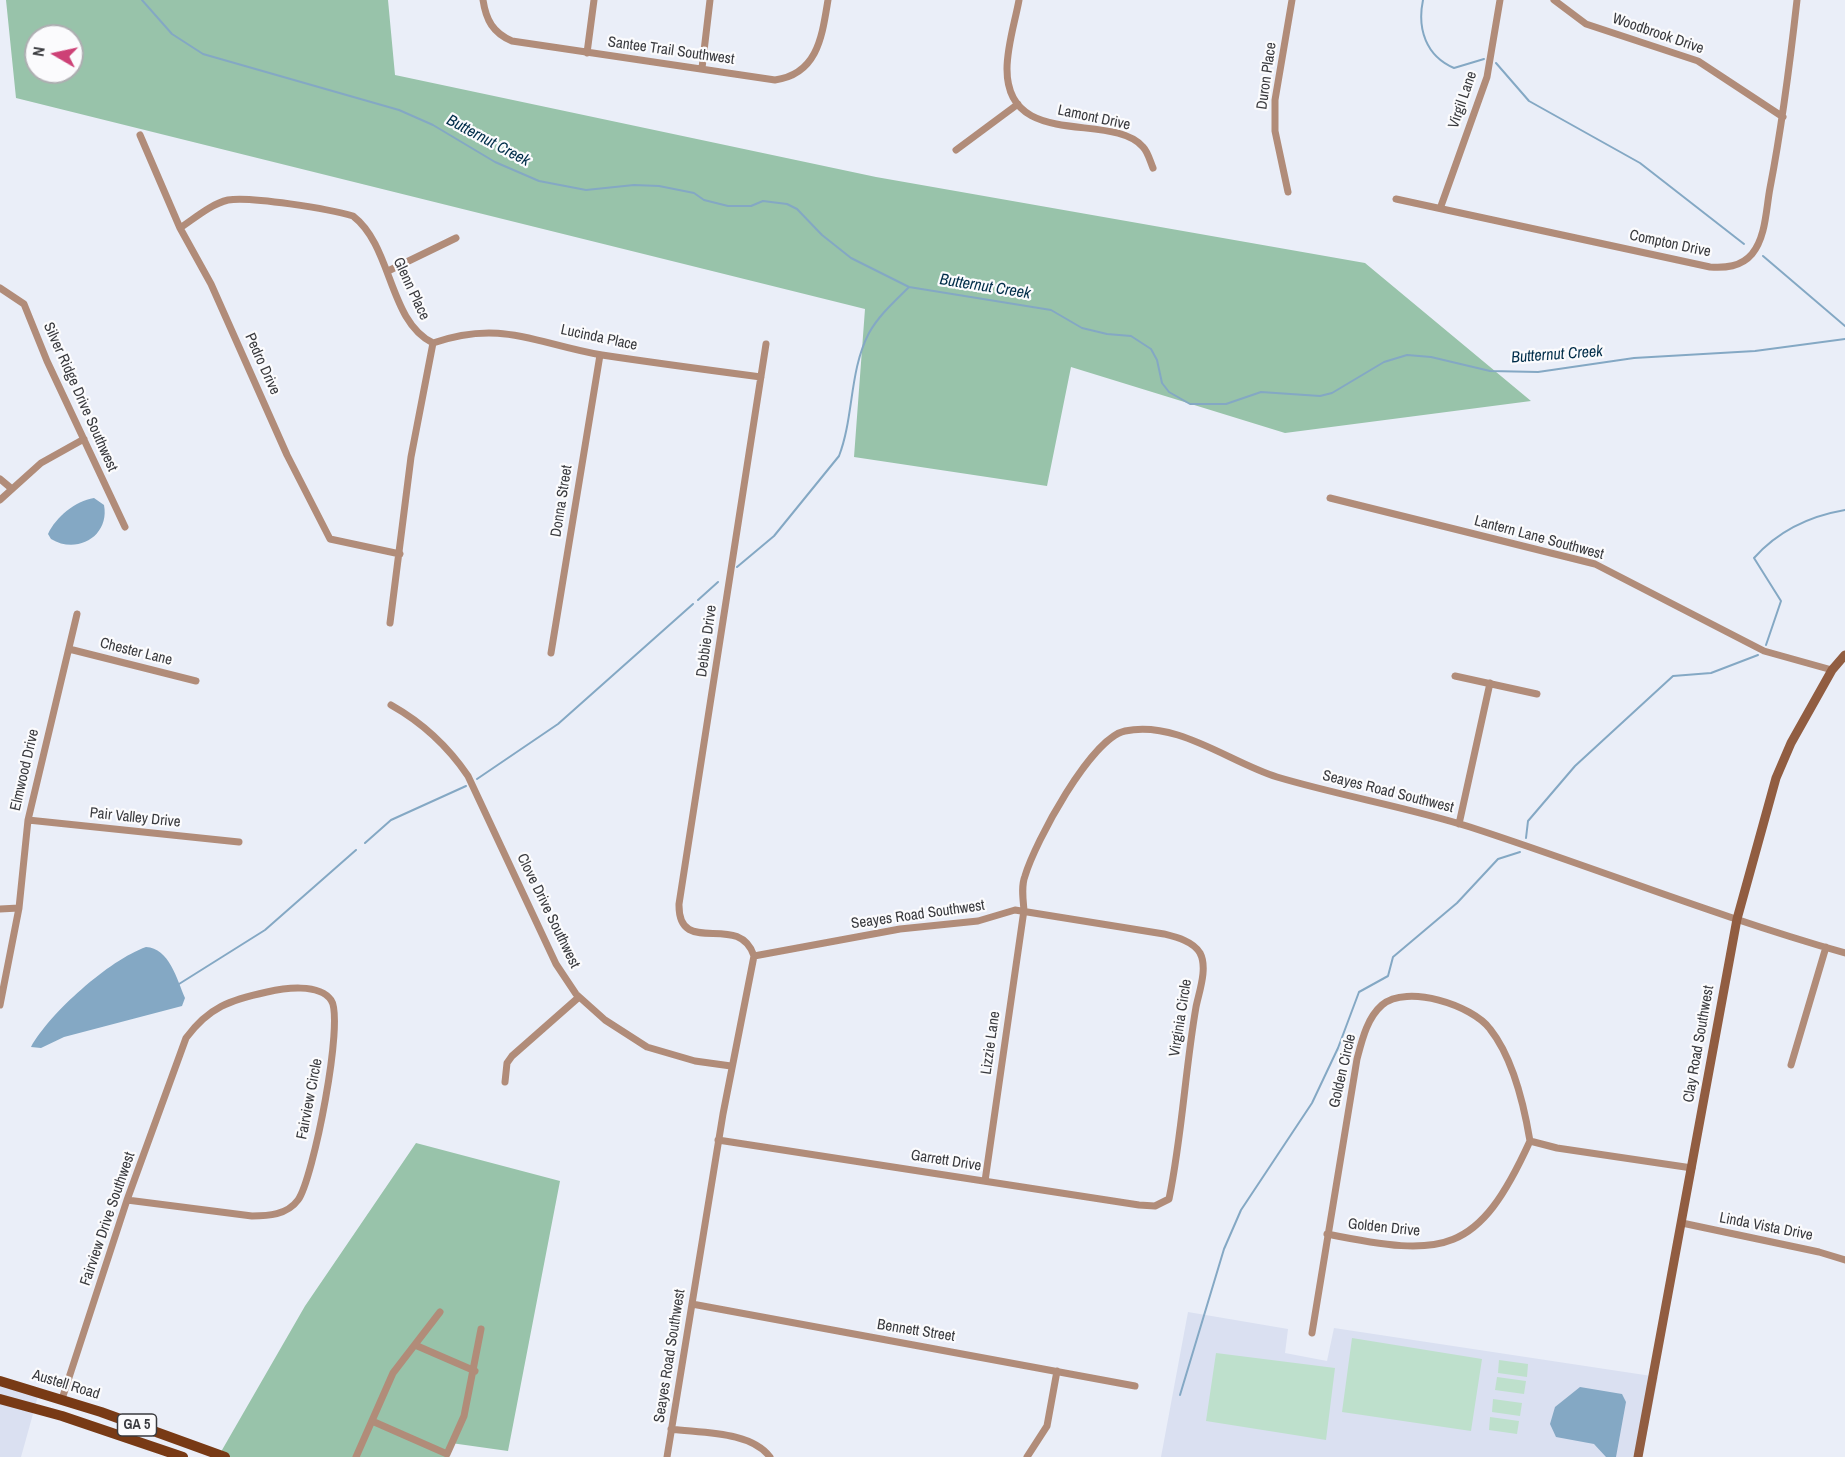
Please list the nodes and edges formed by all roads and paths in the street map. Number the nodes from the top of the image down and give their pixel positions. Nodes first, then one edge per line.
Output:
1 (483, 0) edge
2 (594, 0) edge
3 (710, 0) edge
4 (828, 0) edge
5 (1019, 0) edge
6 (1292, 0) edge
7 (1500, 0) edge
8 (1554, 0) edge
9 (1797, 0) edge
10 (587, 53) junction
11 (702, 68) junction
12 (1018, 104) junction
13 (1783, 117) junction
14 (140, 135) dead end
15 (956, 150) dead end
16 (1153, 168) dead end
17 (1288, 192) dead end
18 (1396, 199) dead end
19 (1441, 206) junction
20 (180, 228) junction
21 (456, 238) dead end
22 (388, 271) junction
23 (0, 288) edge
24 (433, 343) junction
25 (766, 344) dead end
26 (600, 355) junction
27 (761, 377) junction
28 (84, 439) junction
29 (0, 478) edge
30 (12, 489) junction
31 (1330, 498) dead end
32 (0, 500) edge
33 (125, 527) dead end
34 (400, 554) junction
35 (77, 614) dead end
36 (390, 623) dead end
37 (69, 649) junction
38 (551, 653) dead end
39 (1845, 655) edge
40 (1832, 670) junction
41 (1455, 676) dead end
42 (196, 681) dead end
43 (1490, 683) junction
44 (1537, 694) dead end
45 (391, 705) dead end
46 (28, 820) junction
47 (1459, 824) junction
48 (239, 843) dead end
49 (18, 908) junction
50 (0, 909) edge
51 (1024, 910) junction
52 (1737, 920) junction
53 (1826, 948) junction
54 (1845, 953) edge
55 (754, 956) junction
56 (579, 997) junction
57 (0, 1005) edge
58 (183, 1048) joint
59 (1791, 1065) dead end
60 (731, 1066) junction
61 (505, 1082) dead end
62 (718, 1140) junction
63 (1530, 1141) junction
64 (1692, 1168) junction
65 (986, 1181) junction
66 (1169, 1199) joint
67 (127, 1200) junction
68 (1682, 1223) junction
69 (1327, 1234) junction
70 (1845, 1260) edge
71 (692, 1304) junction
72 (440, 1312) dead end
73 (481, 1329) dead end
74 (1312, 1333) dead end
75 (415, 1345) junction
76 (475, 1371) junction
77 (1057, 1371) junction
78 (0, 1381) edge
79 (1135, 1386) dead end
80 (0, 1399) edge
81 (62, 1399) junction
82 (372, 1421) junction
83 (671, 1429) junction
84 (199, 1452) edge
85 (183, 1457) edge
86 (225, 1457) edge
87 (356, 1457) edge
88 (667, 1457) edge
89 (770, 1457) edge
90 (1027, 1457) edge
91 (1638, 1457) edge

1 - 10 street, Santee Trail Southwest
2 - 10 street
3 - 11 street
4 - 11 street, Santee Trail Southwest
5 - 12 street
6 - 17 street, Duron Place
7 - 19 street, Virgil Lane
8 - 13 street, Woodbrook Drive
9 - 13 street, Compton Drive
10 - 11 street, Santee Trail Southwest
12 - 15 street
12 - 16 street, Lamont Drive
13 - 19 street, Compton Drive
14 - 20 street, Pedro Drive
18 - 19 street, Compton Drive
20 - 22 street, Glenn Place
20 - 34 street, Pedro Drive
21 - 22 street
22 - 24 street, Glenn Place
23 - 28 street, Silver Ridge Drive Southwest
24 - 26 street, Lucinda Place
24 - 34 street
25 - 27 street, Debbie Drive
26 - 27 street, Lucinda Place
26 - 38 street, Donna Street
27 - 55 street, Debbie Drive
28 - 30 street
28 - 33 street, Silver Ridge Drive Southwest
29 - 30 street
30 - 32 street
31 - 40 street, Lantern Lane Southwest
34 - 36 street
35 - 37 street, Elmwood Drive
37 - 42 street, Chester Lane
37 - 46 street, Elmwood Drive
39 - 40 street, Clay Road Southwest
40 - 52 street, Clay Road Southwest
41 - 43 street
43 - 44 street
43 - 47 street
45 - 56 street, Clove Drive Southwest
46 - 48 street, Pair Valley Drive
46 - 49 street, Elmwood Drive
47 - 51 street, Seayes Road Southwest
47 - 52 street, Seayes Road Southwest
49 - 50 street
49 - 57 street, Elmwood Drive
51 - 55 street, Seayes Road Southwest
51 - 65 street, Lizzie Lane
51 - 66 street, Virginia Circle
52 - 53 street, Seayes Road Southwest
52 - 64 street, Clay Road Southwest
53 - 54 street, Seayes Road Southwest
53 - 59 street
55 - 60 street, Seayes Road Southwest
56 - 60 street, Clove Drive Southwest
56 - 61 street
58 - 67 street, Fairview Drive Southwest
58 - 67 street, Fairview Circle
60 - 62 street, Seayes Road Southwest
62 - 65 street, Garrett Drive
62 - 71 street, Seayes Road Southwest
63 - 64 street
63 - 69 street, Golden Drive
63 - 69 street, Golden Circle
64 - 68 street, Clay Road Southwest
65 - 66 street, Garrett Drive
67 - 81 street, Fairview Drive Southwest
68 - 70 street, Linda Vista Drive
68 - 91 street, Clay Road Southwest
69 - 74 street, Golden Circle
71 - 77 street, Bennett Street
71 - 83 street, Seayes Road Southwest
72 - 75 street
73 - 76 street
75 - 76 street
75 - 82 street
76 - 82 street
77 - 79 street, Bennett Street
77 - 90 street
78 - 81 main road, Austell Road / GA 5
80 - 85 main road, Austell Road / GA 5
81 - 84 main road, Austell Road / GA 5
82 - 87 street
83 - 88 street, Seayes Road Southwest
83 - 89 street
84 - 86 main road, Austell Road / GA 5

